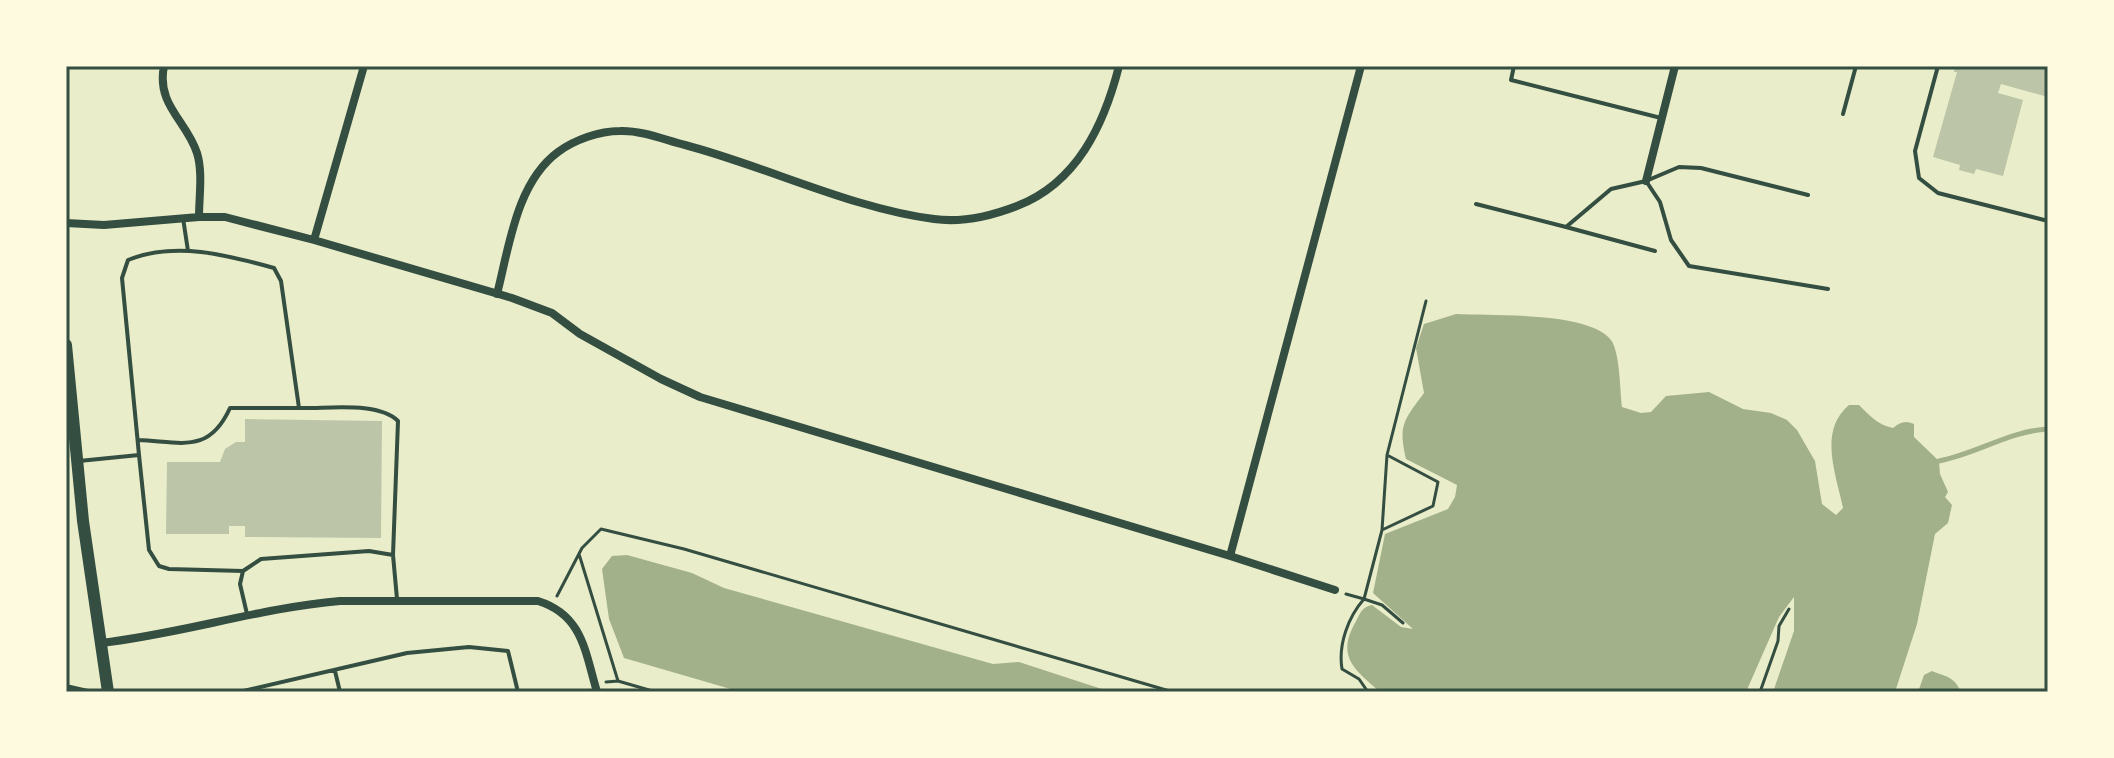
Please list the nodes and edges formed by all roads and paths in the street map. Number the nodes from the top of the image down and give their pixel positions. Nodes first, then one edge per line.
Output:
1 (164, 66) edge
2 (364, 66) edge
3 (1119, 66) edge
4 (1361, 66) edge
5 (1514, 66) edge
6 (1675, 66) edge
7 (1856, 66) edge
8 (1938, 66) edge
9 (1843, 114) dead end
10 (1661, 118) junction
11 (1646, 181) junction
12 (1808, 195) dead end
13 (1476, 204) dead end
14 (199, 217) junction
15 (183, 218) junction
16 (2048, 221) edge
17 (66, 223) edge
18 (1566, 227) junction
19 (314, 240) junction
20 (188, 251) junction
21 (1655, 251) dead end
22 (1828, 289) dead end
23 (497, 294) junction
24 (1426, 301) dead end
25 (66, 345) edge
26 (67, 374) edge
27 (299, 408) junction
28 (139, 440) junction
29 (139, 455) junction
30 (1387, 455) junction
31 (76, 461) junction
32 (1382, 530) junction
33 (579, 554) junction
34 (393, 555) junction
35 (1230, 556) junction
36 (243, 571) junction
37 (1335, 590) joint
38 (1364, 599) junction
39 (397, 601) junction
40 (552, 605) junction
41 (1789, 609) dead end
42 (247, 616) junction
43 (1403, 623) dead end
44 (101, 643) junction
45 (335, 671) junction
46 (618, 681) junction
47 (66, 686) edge
48 (595, 687) edge
49 (92, 692) edge
50 (108, 692) edge
51 (138, 692) edge
52 (175, 692) edge
53 (239, 692) edge
54 (340, 692) edge
55 (518, 692) edge
56 (656, 692) edge
57 (1173, 692) edge
58 (1368, 692) edge
59 (1760, 692) edge

1 - 14 street
2 - 19 street
3 - 23 street
4 - 35 street
5 - 10 lane
6 - 10 street
7 - 9 lane
8 - 16 lane
10 - 11 street
11 - 12 lane
11 - 18 lane
11 - 22 lane
13 - 18 lane
14 - 15 street
14 - 19 street
15 - 17 street
15 - 20 lane
18 - 21 lane
19 - 23 street
20 - 27 lane
20 - 28 lane
23 - 35 street
24 - 30 path
25 - 26 main road
26 - 31 main road
27 - 28 lane
27 - 34 lane
28 - 29 lane
29 - 31 lane
29 - 36 lane
30 - 32 path
30 - 32 path
31 - 44 main road
32 - 38 path
33 - 40 path
33 - 46 path
33 - 57 path
34 - 36 lane
34 - 39 lane
35 - 37 street
36 - 42 lane
37 - 38 path
38 - 43 path
38 - 58 path
39 - 40 street
39 - 42 street
40 - 48 street
41 - 59 path
42 - 44 street
44 - 50 main road
45 - 53 lane
45 - 54 lane
45 - 55 lane
46 - 48 path
46 - 56 path
47 - 49 lane
51 - 52 lane

